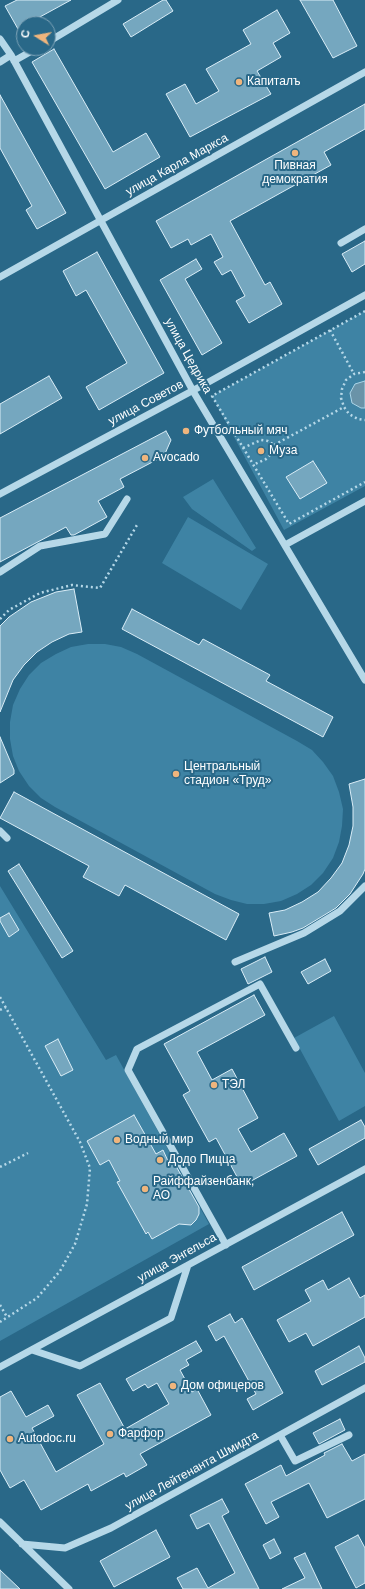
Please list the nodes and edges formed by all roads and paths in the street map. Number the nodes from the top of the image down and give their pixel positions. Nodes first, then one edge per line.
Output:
1 (118, 0) edge
2 (56, 37) edge
3 (0, 39) edge
4 (17, 56) edge
5 (12, 58) junction
6 (0, 62) edge
7 (365, 72) edge
8 (101, 221) junction
9 (365, 229) edge
10 (341, 243) dead end
11 (0, 277) edge
12 (365, 295) edge
13 (365, 311) edge
14 (330, 330) junction
15 (365, 372) edge
16 (354, 374) junction
17 (193, 391) junction
18 (344, 407) junction
19 (365, 420) edge
20 (274, 445) junction
21 (243, 448) junction
22 (253, 465) junction
23 (365, 482) edge
24 (0, 494) edge
25 (127, 499) dead end
26 (365, 501) edge
27 (137, 525) dead end
28 (285, 545) junction
29 (0, 572) edge
30 (0, 619) edge
31 (365, 680) edge
32 (0, 831) edge
33 (7, 838) dead end
34 (365, 886) edge
35 (235, 962) dead end
36 (0, 997) edge
37 (6, 1007) junction
38 (0, 1010) edge
39 (296, 1048) dead end
40 (28, 1153) dead end
41 (0, 1167) edge
42 (365, 1169) edge
43 (226, 1245) junction
44 (188, 1265) junction
45 (0, 1305) edge
46 (7, 1318) junction
47 (0, 1322) edge
48 (32, 1350) junction
49 (0, 1368) edge
50 (365, 1388) edge
51 (280, 1435) junction
52 (349, 1435) dead end
53 (0, 1522) edge
54 (22, 1544) junction
55 (69, 1589) edge

1 - 2 street
3 - 5 street, улица Цедрика
4 - 5 street
5 - 6 street
5 - 8 street, улица Цедрика
7 - 8 street, улица Карла Маркса
8 - 11 street, улица Карла Маркса
8 - 17 street, улица Цедрика
9 - 10 street
12 - 17 street, улица Советов
13 - 14 path
14 - 16 path
14 - 21 path
15 - 16 path
16 - 18 path
17 - 24 street, улица Советов
17 - 28 street, улица Цедрика
18 - 19 path
18 - 20 path
20 - 21 path
20 - 22 path
21 - 22 path
22 - 23 path
25 - 29 street
26 - 28 street
27 - 30 path
28 - 31 street, улица Цедрика
32 - 33 street
34 - 35 street
36 - 37 path
37 - 38 path
37 - 46 path
39 - 43 street
40 - 41 path
42 - 43 street, улица Энгельса
43 - 44 street, улица Энгельса
44 - 48 street, улица Энгельса
44 - 48 street
45 - 46 path
46 - 47 path
48 - 49 street, улица Энгельса
50 - 51 street, улица Лейтенанта Шмидта
51 - 52 street
51 - 54 street, улица Лейтенанта Шмидта
53 - 54 street
54 - 55 street

